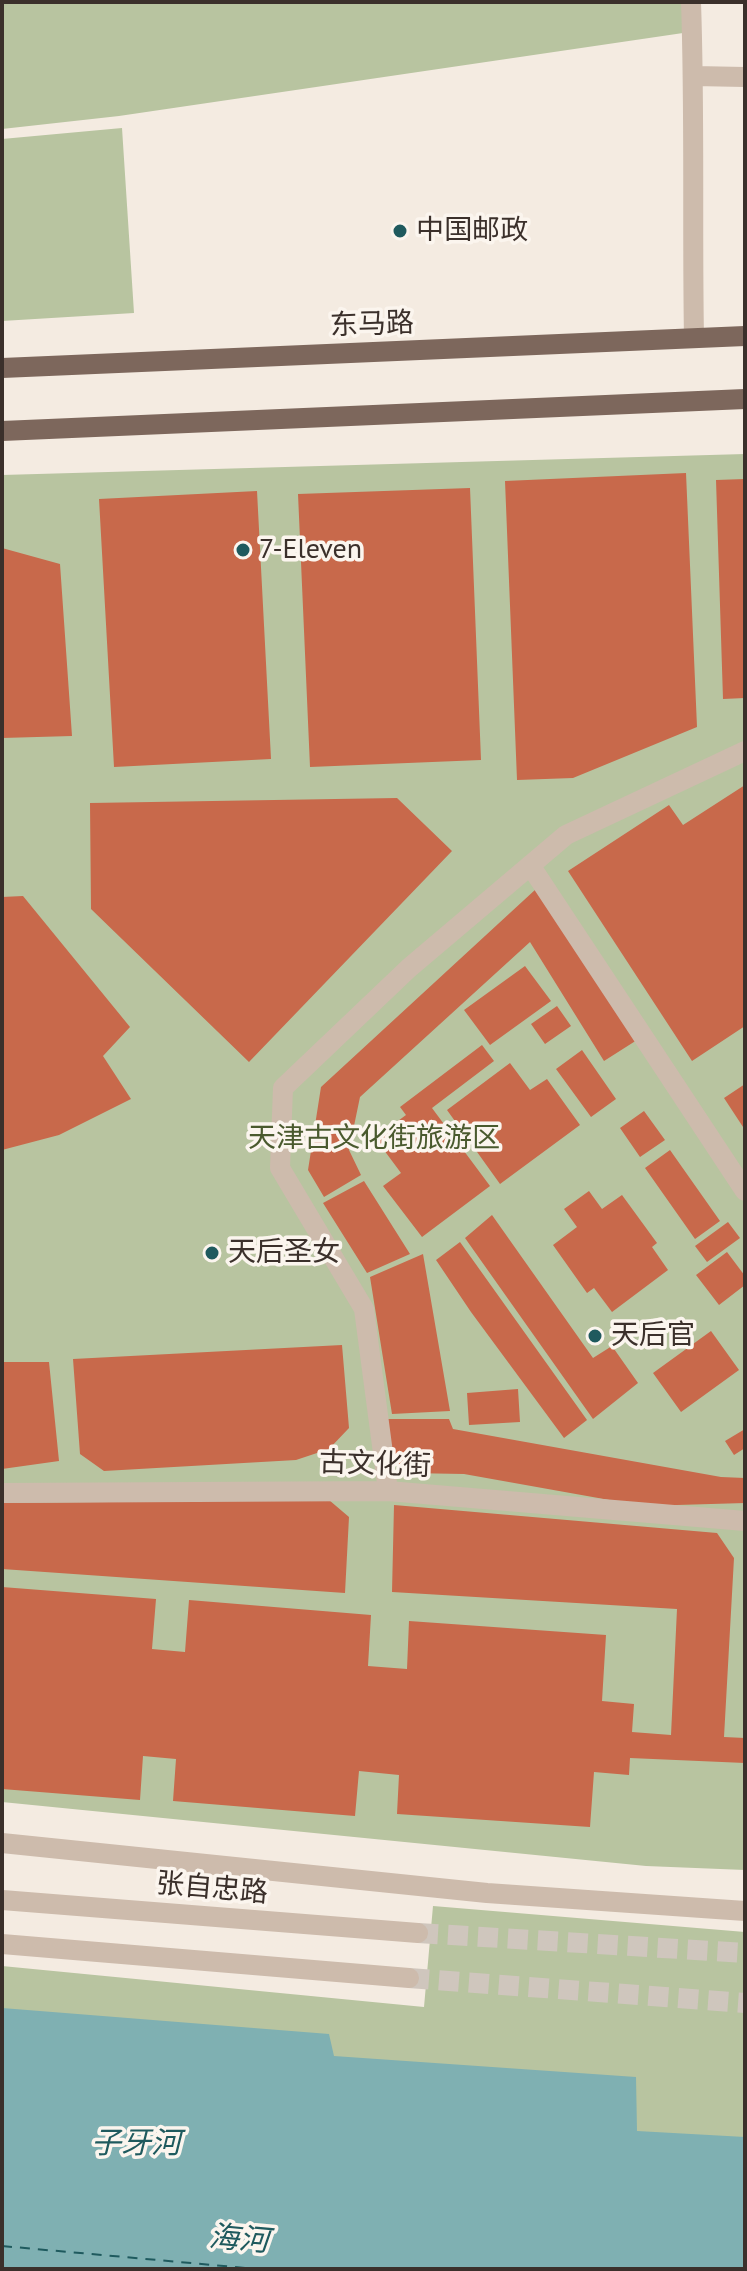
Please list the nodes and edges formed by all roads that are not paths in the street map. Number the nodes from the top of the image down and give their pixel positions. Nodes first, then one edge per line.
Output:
1 (691, 2) edge
2 (694, 76) junction
3 (745, 77) edge
4 (745, 336) edge
5 (694, 338) junction
6 (2, 368) edge
7 (745, 399) edge
8 (2, 431) edge
9 (745, 751) edge
10 (530, 865) junction
11 (745, 1191) edge
12 (388, 1491) junction
13 (2, 1493) edge
14 (745, 1521) edge
15 (2, 1843) edge
16 (2, 1900) edge
17 (745, 1911) edge
18 (418, 1933) tunnel mouth
19 (2, 1944) edge
20 (409, 1978) tunnel mouth

1 - 2 street
2 - 3 street
2 - 5 street
4 - 5 main road, 东马路
5 - 6 main road, 东马路
7 - 8 main road
9 - 10 street
10 - 11 street
10 - 12 street
12 - 13 street, 古文化街
12 - 14 street, 古文化街
15 - 17 street
16 - 18 street, 张自忠路
19 - 20 street

